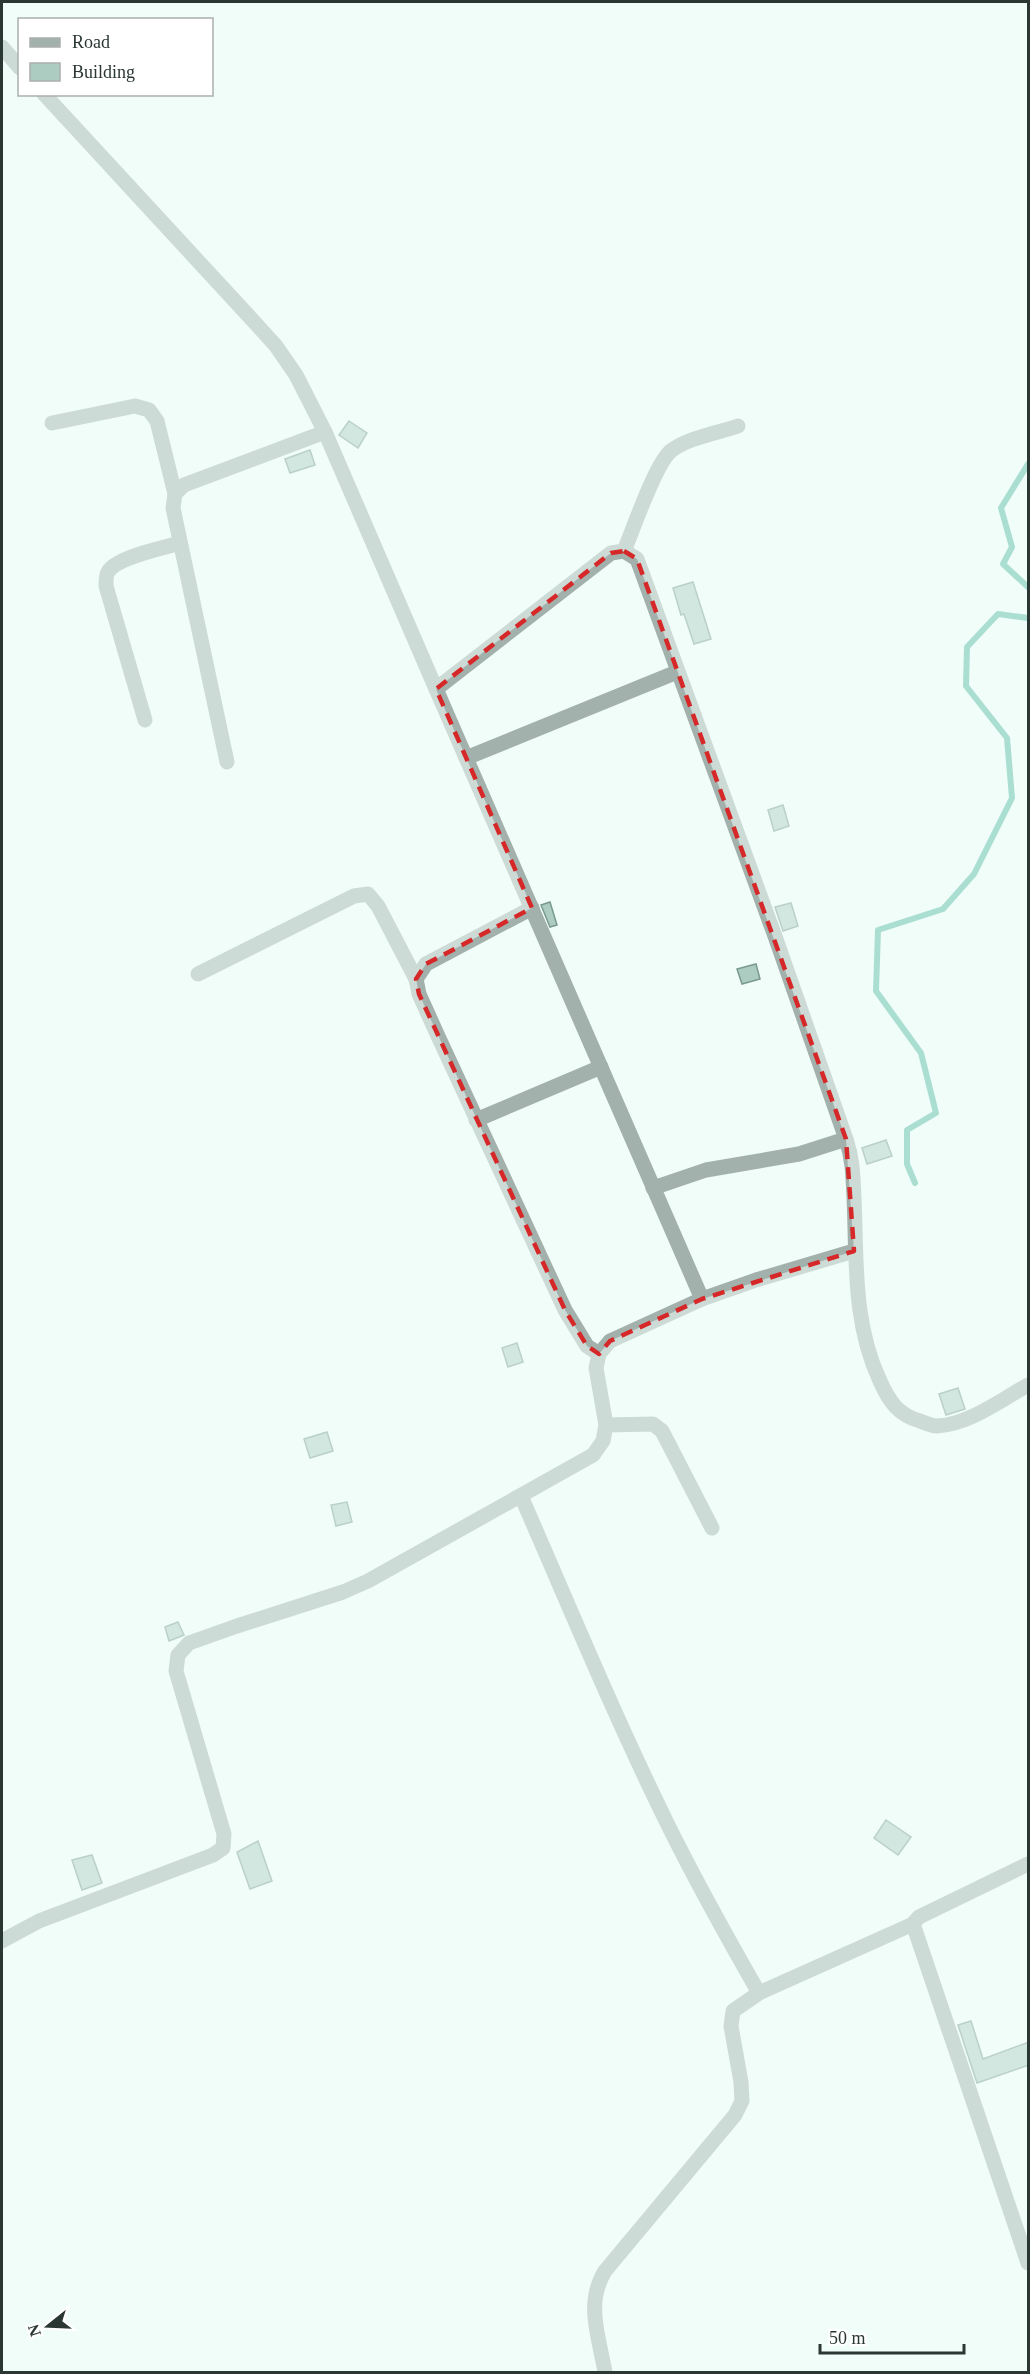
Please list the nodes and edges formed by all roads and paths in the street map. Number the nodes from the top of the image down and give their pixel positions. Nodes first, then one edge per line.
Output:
1 (2, 47) edge
2 (18, 66) edge
3 (46, 96) edge
4 (52, 423) dead end
5 (738, 426) dead end
6 (325, 432) junction
7 (175, 494) junction
8 (180, 543) junction
9 (624, 551) junction
10 (677, 672) junction
11 (436, 689) junction
12 (145, 720) dead end
13 (466, 758) junction
14 (227, 762) dead end
15 (532, 908) junction
16 (198, 974) dead end
17 (416, 979) junction
18 (601, 1067) junction
19 (476, 1120) junction
20 (846, 1139) junction
21 (653, 1188) junction
22 (854, 1251) junction
23 (702, 1299) junction
24 (599, 1354) junction
25 (1029, 1385) edge
26 (606, 1425) junction
27 (521, 1496) junction
28 (712, 1528) dead end
29 (1029, 1864) edge
30 (913, 1924) junction
31 (2, 1941) edge
32 (759, 1993) junction
33 (1029, 2263) edge
34 (605, 2373) edge

1 - 2 street
3 - 6 street
4 - 7 street
5 - 9 street
6 - 7 street
6 - 11 street
7 - 8 street
8 - 12 street
8 - 14 street
9 - 10 street
9 - 11 street
10 - 13 street
10 - 20 street
11 - 13 street
13 - 15 street
15 - 17 street
15 - 18 street
16 - 17 street
17 - 19 street
18 - 19 street
18 - 21 street
19 - 24 street
20 - 21 street
20 - 22 street
21 - 23 street
22 - 23 street
22 - 25 street
23 - 24 street
24 - 26 street
26 - 27 street
26 - 28 street
27 - 31 street
27 - 32 street
29 - 30 street
30 - 32 street
30 - 33 street
32 - 34 street

